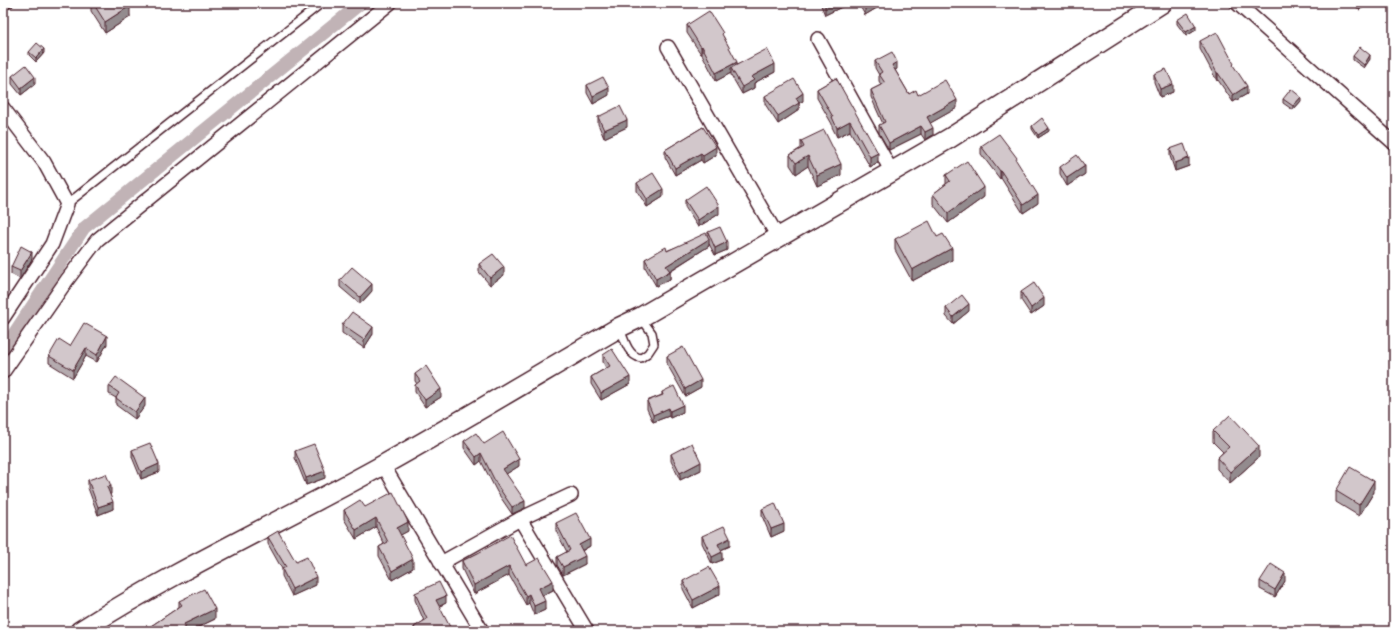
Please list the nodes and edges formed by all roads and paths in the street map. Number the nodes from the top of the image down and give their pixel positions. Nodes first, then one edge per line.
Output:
1 (322, 3) edge
2 (390, 3) edge
3 (1162, 3) edge
4 (1237, 3) edge
5 (818, 39) dead end
6 (668, 47) dead end
7 (3, 108) edge
8 (1394, 143) edge
9 (892, 172) junction
10 (67, 204) junction
11 (778, 237) junction
12 (3, 318) edge
13 (641, 318) junction
14 (620, 327) junction
15 (3, 372) edge
16 (383, 465) junction
17 (571, 495) dead end
18 (520, 519) junction
19 (441, 563) junction
20 (80, 631) edge
21 (482, 631) edge
22 (587, 631) edge

1 - 10 lane
2 - 15 street
3 - 9 main road
4 - 8 street
5 - 9 street
6 - 11 street
7 - 10 street
9 - 11 main road
10 - 12 street
11 - 13 main road
13 - 14 main road
13 - 14 lane
14 - 16 main road
16 - 19 street
16 - 20 main road
17 - 18 street
18 - 19 street
18 - 22 street
19 - 21 street

